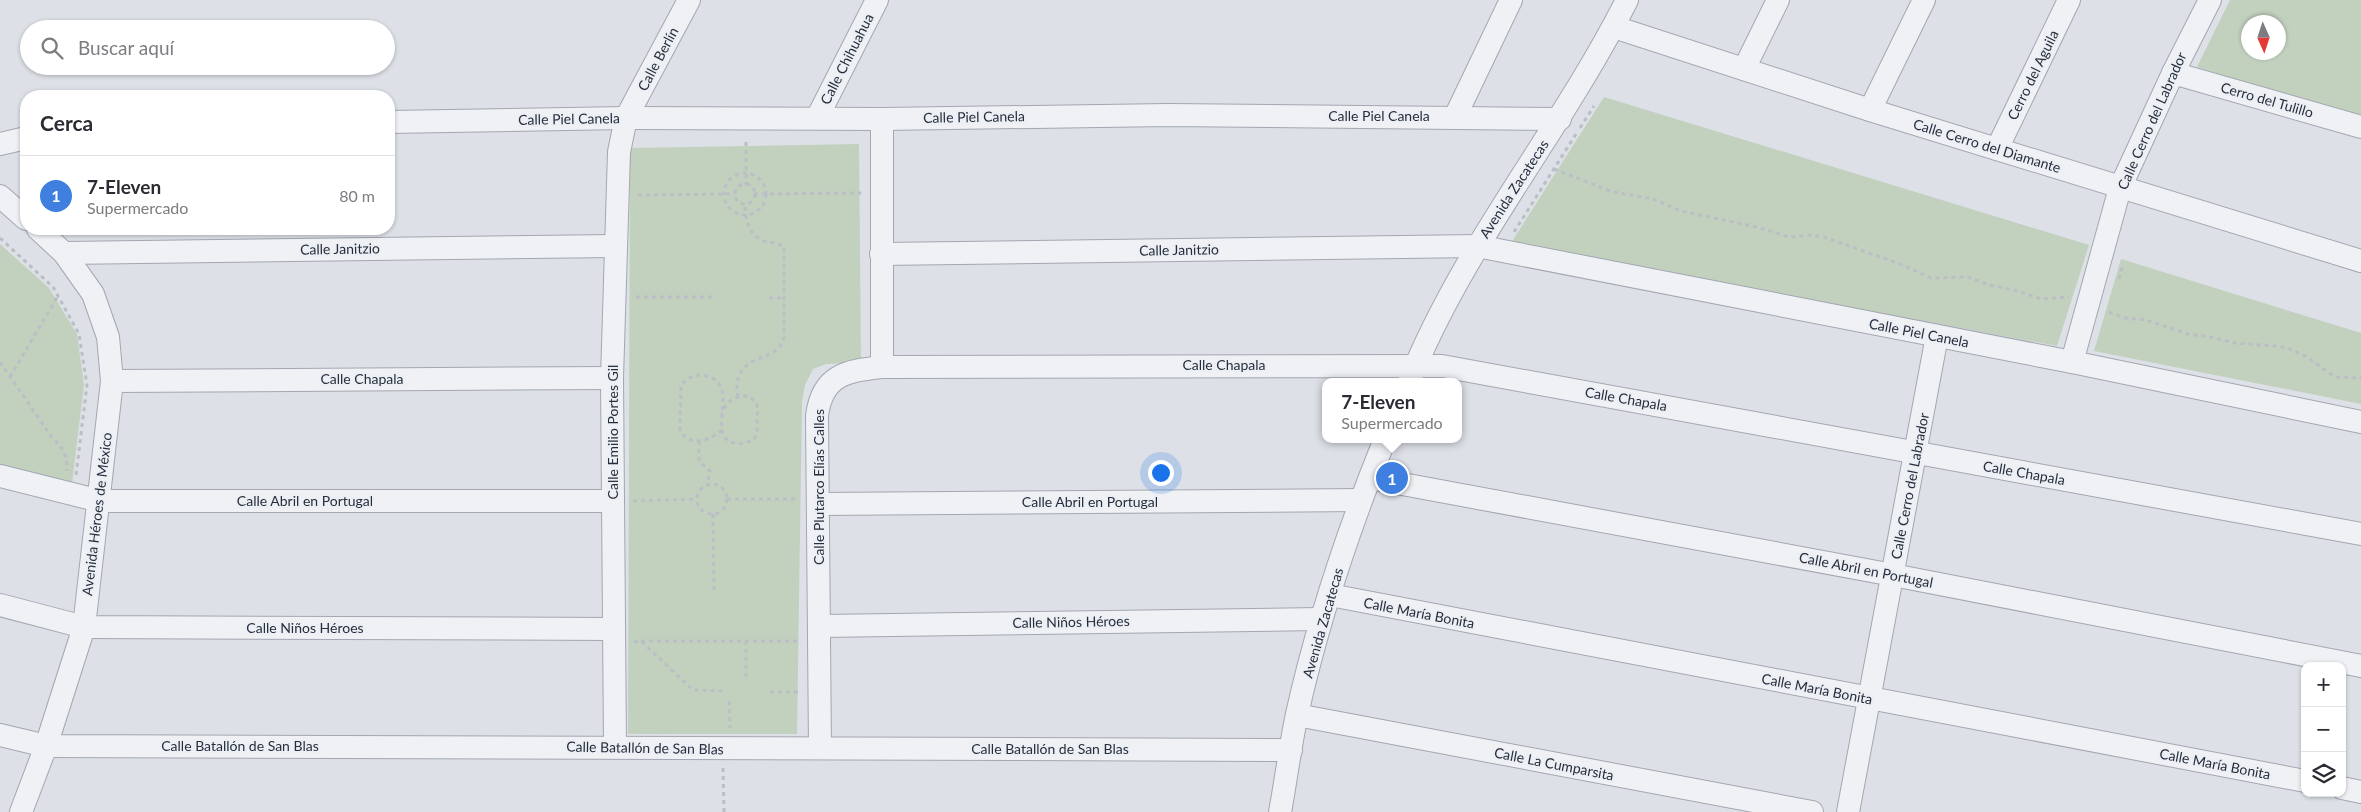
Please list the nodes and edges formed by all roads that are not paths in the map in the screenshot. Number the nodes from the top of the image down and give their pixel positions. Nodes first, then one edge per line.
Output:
1 (689, 0) edge
2 (877, 0) edge
3 (1511, 0) edge
4 (1627, 0) edge
5 (1778, 0) edge
6 (1924, 0) edge
7 (2070, 0) edge
8 (2210, 0) edge
9 (1614, 27) junction
10 (1744, 69) junction
11 (2173, 73) junction
12 (1870, 110) junction
13 (1455, 116) junction
14 (626, 118) junction
15 (817, 118) junction
16 (882, 119) junction
17 (1560, 119) junction
18 (395, 122) edge
19 (2361, 127) edge
20 (20, 139) edge
21 (0, 144) edge
22 (1997, 150) junction
23 (2120, 188) junction
24 (0, 196) edge
25 (20, 214) edge
26 (44, 235) edge
27 (615, 246) junction
28 (1477, 246) junction
29 (64, 253) junction
30 (881, 254) junction
31 (2361, 261) edge
32 (1937, 336) junction
33 (2072, 362) junction
34 (882, 367) junction
35 (1412, 373) edge
36 (612, 378) junction
37 (112, 381) junction
38 (2361, 422) edge
39 (1383, 443) edge
40 (1916, 453) junction
41 (0, 476) edge
42 (1370, 478) junction
43 (1361, 500) junction
44 (100, 501) junction
45 (620, 501) junction
46 (810, 502) junction
47 (2361, 534) edge
48 (1893, 575) junction
49 (1330, 596) junction
50 (0, 605) edge
51 (1322, 619) junction
52 (820, 626) junction
53 (84, 627) junction
54 (620, 635) junction
55 (2361, 666) edge
56 (1869, 699) junction
57 (1297, 715) junction
58 (0, 735) edge
59 (46, 746) junction
60 (614, 746) junction
61 (820, 748) junction
62 (1291, 750) junction
63 (2301, 780) edge
64 (2346, 789) edge
65 (2361, 792) edge
66 (21, 812) edge
67 (1280, 812) edge
68 (1812, 812) edge
69 (1848, 812) edge

1 - 14 street, Calle Berlín
2 - 15 street, Calle Chihuahua
3 - 13 street
4 - 9 street, Avenida Zacatecas
5 - 10 street
6 - 12 street
7 - 22 street, Cerro del Aguila
8 - 11 street, Calle Cerro del Labrador
9 - 10 street, Calle Cerro del Diamante
9 - 17 street, Avenida Zacatecas
10 - 12 street, Calle Cerro del Diamante
11 - 19 street, Cerro del Tulillo
11 - 23 street, Calle Cerro del Labrador
12 - 22 street, Calle Cerro del Diamante
13 - 16 street, Calle Piel Canela
13 - 17 street, Calle Piel Canela
14 - 15 street, Calle Piel Canela
14 - 18 street, Calle Piel Canela
14 - 27 street, Calle Emilio Portes Gil
15 - 16 street, Calle Piel Canela
16 - 30 street
17 - 28 street, Avenida Zacatecas
20 - 21 street
22 - 23 street, Calle Cerro del Diamante
23 - 31 street, Calle Cerro del Diamante
23 - 33 street, Calle Cerro del Labrador
24 - 25 street
26 - 29 street, Avenida Héroes de México
27 - 29 street, Calle Janitzio
27 - 36 street, Calle Emilio Portes Gil
28 - 30 street, Calle Janitzio
28 - 32 street, Calle Piel Canela
28 - 35 street, Avenida Zacatecas
29 - 37 street, Avenida Héroes de México
30 - 34 street
32 - 33 street, Calle Piel Canela
32 - 40 street, Calle Cerro del Labrador
33 - 38 street, Calle Piel Canela
34 - 35 street, Calle Chapala
34 - 46 street, Calle Plutarco Elías Calles
35 - 40 street, Calle Chapala
36 - 37 street, Calle Chapala
36 - 45 street, Calle Emilio Portes Gil
37 - 44 street, Avenida Héroes de México
39 - 42 street, Avenida Zacatecas
40 - 47 street, Calle Chapala
40 - 48 street, Calle Cerro del Labrador
41 - 44 street, Calle Abril en Portugal
42 - 43 street, Avenida Zacatecas
42 - 48 street, Calle Abril en Portugal
43 - 46 street, Calle Abril en Portugal
43 - 49 street, Avenida Zacatecas
44 - 45 street, Calle Abril en Portugal
44 - 53 street, Avenida Héroes de México
45 - 54 street, Calle Emilio Portes Gil
46 - 52 street, Calle Plutarco Elías Calles
48 - 55 street, Calle Abril en Portugal
48 - 56 street, Calle Cerro del Labrador
49 - 51 street, Avenida Zacatecas
49 - 56 street, Calle María Bonita
50 - 53 street, Calle Niños Héroes
51 - 52 street, Calle Niños Héroes
51 - 57 street, Avenida Zacatecas
52 - 61 street, Calle Plutarco Elías Calles
53 - 54 street, Calle Niños Héroes
53 - 59 street, Avenida Héroes de México
54 - 60 street, Calle Emilio Portes Gil
56 - 63 street, Calle María Bonita
56 - 69 street, Calle Cerro del Labrador
57 - 62 street, Avenida Zacatecas
57 - 68 street, Calle La Cumparsita
58 - 59 street, Calle Batallón de San Blas
59 - 60 street, Calle Batallón de San Blas
59 - 66 street, Avenida Héroes de México
60 - 61 street, Calle Batallón de San Blas
61 - 62 street, Calle Batallón de San Blas
62 - 67 street, Avenida Zacatecas
64 - 65 street

